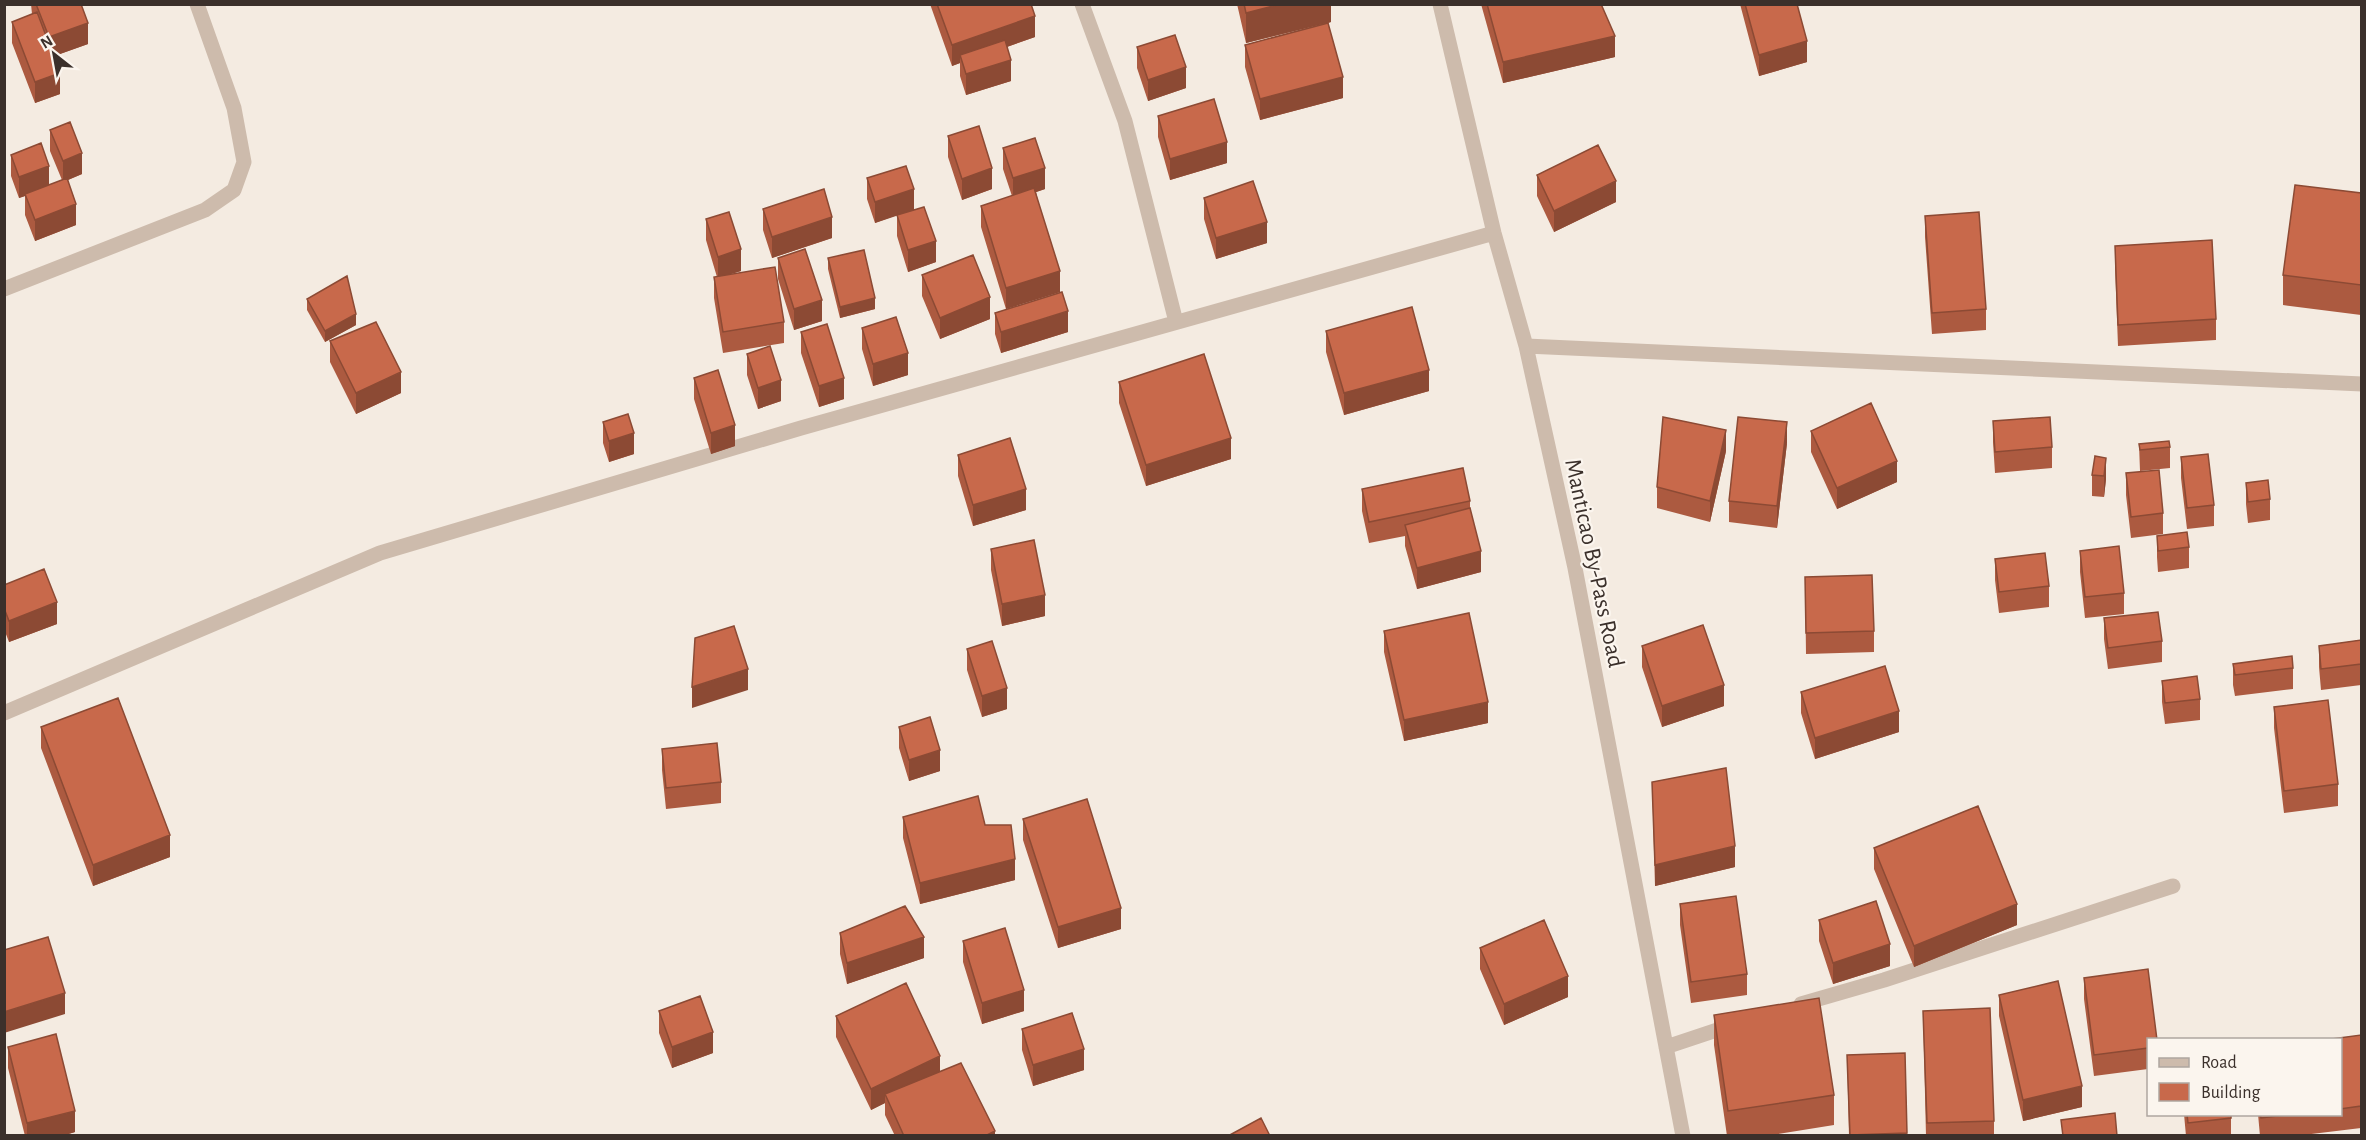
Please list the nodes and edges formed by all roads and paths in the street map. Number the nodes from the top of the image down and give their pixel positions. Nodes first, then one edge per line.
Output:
1 (196, 4) edge
2 (1082, 4) edge
3 (1440, 4) edge
4 (1494, 233) junction
5 (4, 289) edge
6 (1176, 322) junction
7 (1526, 346) junction
8 (2361, 384) edge
9 (4, 713) edge
10 (2173, 886) dead end
11 (1781, 1009) edge
12 (1749, 1019) edge
13 (1666, 1047) junction
14 (1683, 1136) edge

1 - 5 street
2 - 6 street
3 - 4 street, Manticao By-Pass Road
4 - 6 street
4 - 7 street, Manticao By-Pass Road
6 - 9 street
7 - 8 street
7 - 13 street, Manticao By-Pass Road
10 - 11 street
12 - 13 street
13 - 14 street, Manticao By-Pass Road

